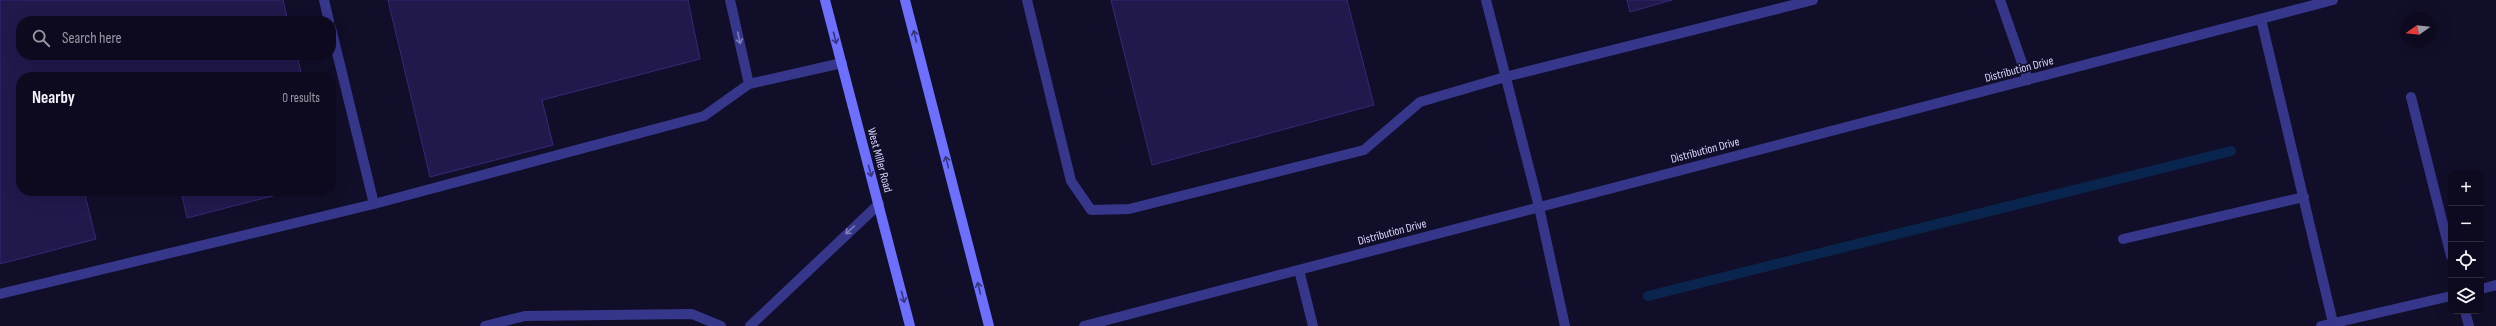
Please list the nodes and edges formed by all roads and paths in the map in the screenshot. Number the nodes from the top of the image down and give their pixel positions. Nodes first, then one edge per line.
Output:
1 (324, 0) edge
2 (730, 0) edge
3 (825, 0) edge
4 (905, 0) edge
5 (1027, 0) edge
6 (1486, 0) edge
7 (1812, 0) edge
8 (2000, 0) edge
9 (2333, 0) edge
10 (328, 16) edge
11 (2261, 19) junction
12 (336, 48) edge
13 (842, 63) junction
14 (1505, 77) junction
15 (2028, 80) junction
16 (749, 84) junction
17 (2412, 97) dead end
18 (2304, 197) junction
19 (374, 204) junction
20 (879, 204) junction
21 (1539, 207) junction
22 (2123, 240) dead end
23 (2448, 244) edge
24 (1299, 270) junction
25 (2496, 285) edge
26 (2484, 288) edge
27 (0, 294) edge
28 (2448, 297) edge
29 (2466, 314) edge
30 (2333, 323) junction
31 (485, 326) edge
32 (721, 326) edge
33 (750, 326) edge
34 (910, 326) edge
35 (989, 326) edge
36 (1084, 326) edge
37 (1313, 326) edge
38 (1565, 326) edge
39 (2322, 326) edge
40 (2469, 326) edge

1 - 10 street
2 -> 16 street
3 -> 13 main road, West Miller Road
35 -> 4 main road
5 - 14 street
6 - 14 street
7 - 14 street
8 - 15 street
9 - 11 street, Distribution Drive
11 - 15 street, Distribution Drive
11 - 18 street
12 - 19 street
13 - 16 street
13 -> 20 main road, West Miller Road
14 - 21 street
15 - 21 street, Distribution Drive
16 - 19 street
17 - 23 street
18 - 22 street
18 - 30 street
19 - 27 street
20 -> 33 street
20 -> 34 main road, West Miller Road
21 - 24 street, Distribution Drive
21 - 38 street
24 - 36 street, Distribution Drive
24 - 37 street
25 - 26 street
28 - 30 street
29 - 40 street
30 - 39 street
31 - 32 street

